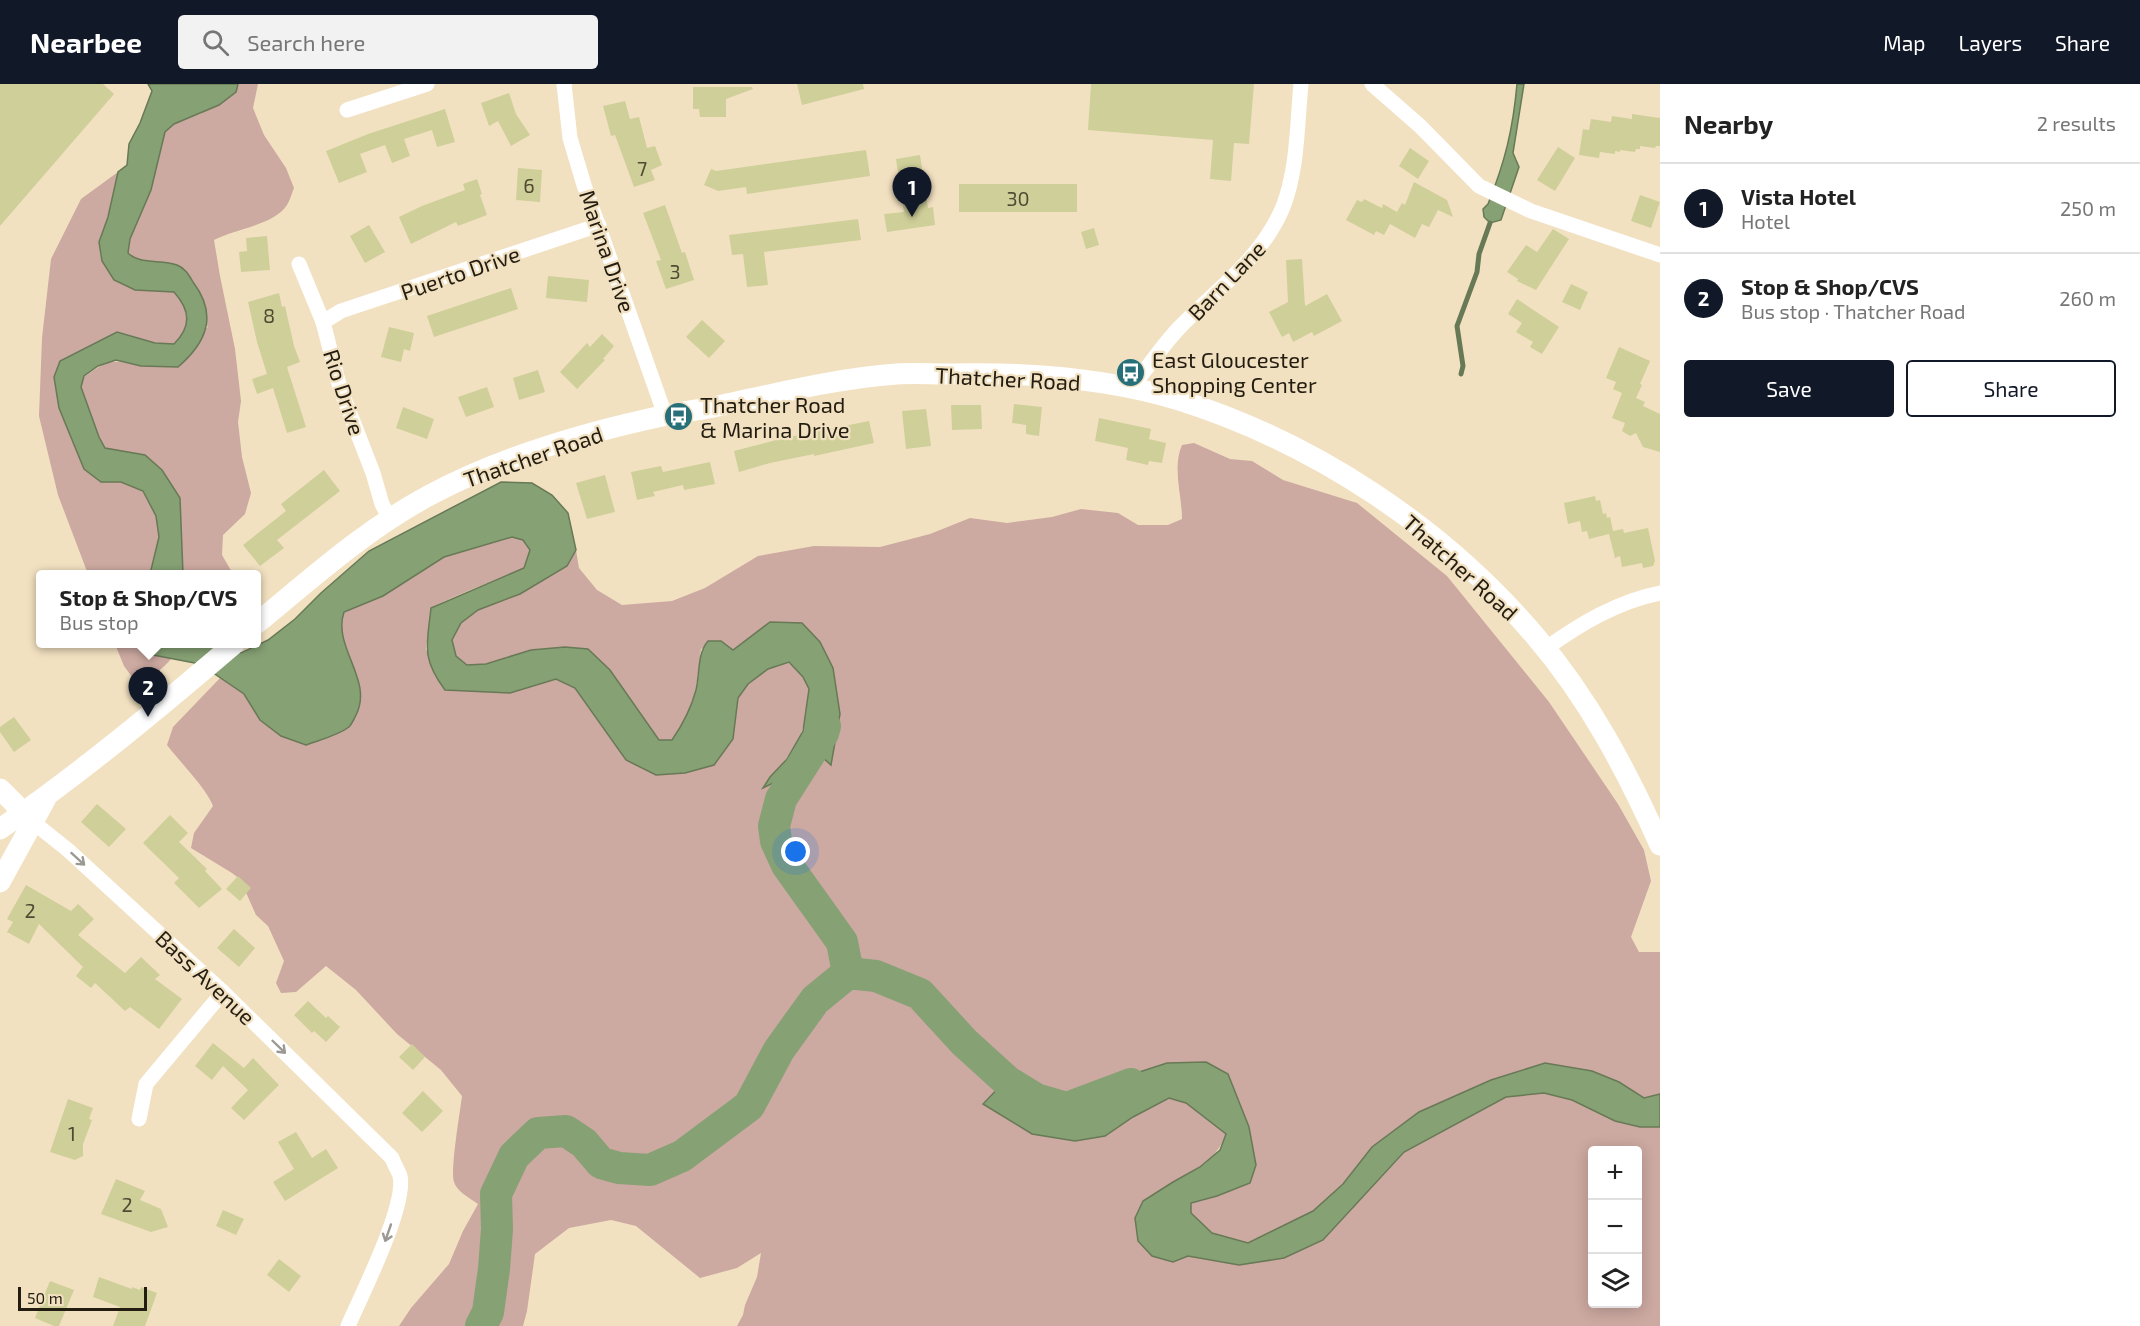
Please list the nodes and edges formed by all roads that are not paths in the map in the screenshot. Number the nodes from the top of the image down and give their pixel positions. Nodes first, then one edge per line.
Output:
1 (427, 84) edge
2 (564, 84) edge
3 (1301, 84) edge
4 (1372, 84) edge
5 (346, 110) dead end
6 (599, 225) junction
7 (1660, 255) edge
8 (299, 264) dead end
9 (323, 322) junction
10 (1130, 389) junction
11 (665, 415) junction
12 (390, 519) junction
13 (1660, 593) edge
14 (261, 620) edge
15 (229, 648) edge
16 (1545, 649) junction
17 (0, 789) edge
18 (28, 818) junction
19 (0, 829) edge
20 (1660, 844) edge
21 (0, 882) edge
22 (223, 992) junction
23 (139, 1119) dead end
24 (348, 1326) edge

1 - 5 street
2 - 6 street, Marina Drive
3 - 10 street, Barn Lane
4 - 7 street
6 - 9 street, Puerto Drive
6 - 11 street, Marina Drive
8 - 9 street, Rio Drive
9 - 12 street, Rio Drive
10 - 11 main road, Thatcher Road
10 - 16 main road, Thatcher Road
11 - 12 main road, Thatcher Road
12 - 14 main road, Thatcher Road
13 - 16 street
15 - 18 main road
16 - 20 main road, Thatcher Road
17 - 18 main road, Bass Avenue
18 - 19 main road
18 - 21 main road
18 -> 22 street, Bass Avenue
22 - 23 street
22 -> 24 street, Bass Avenue

